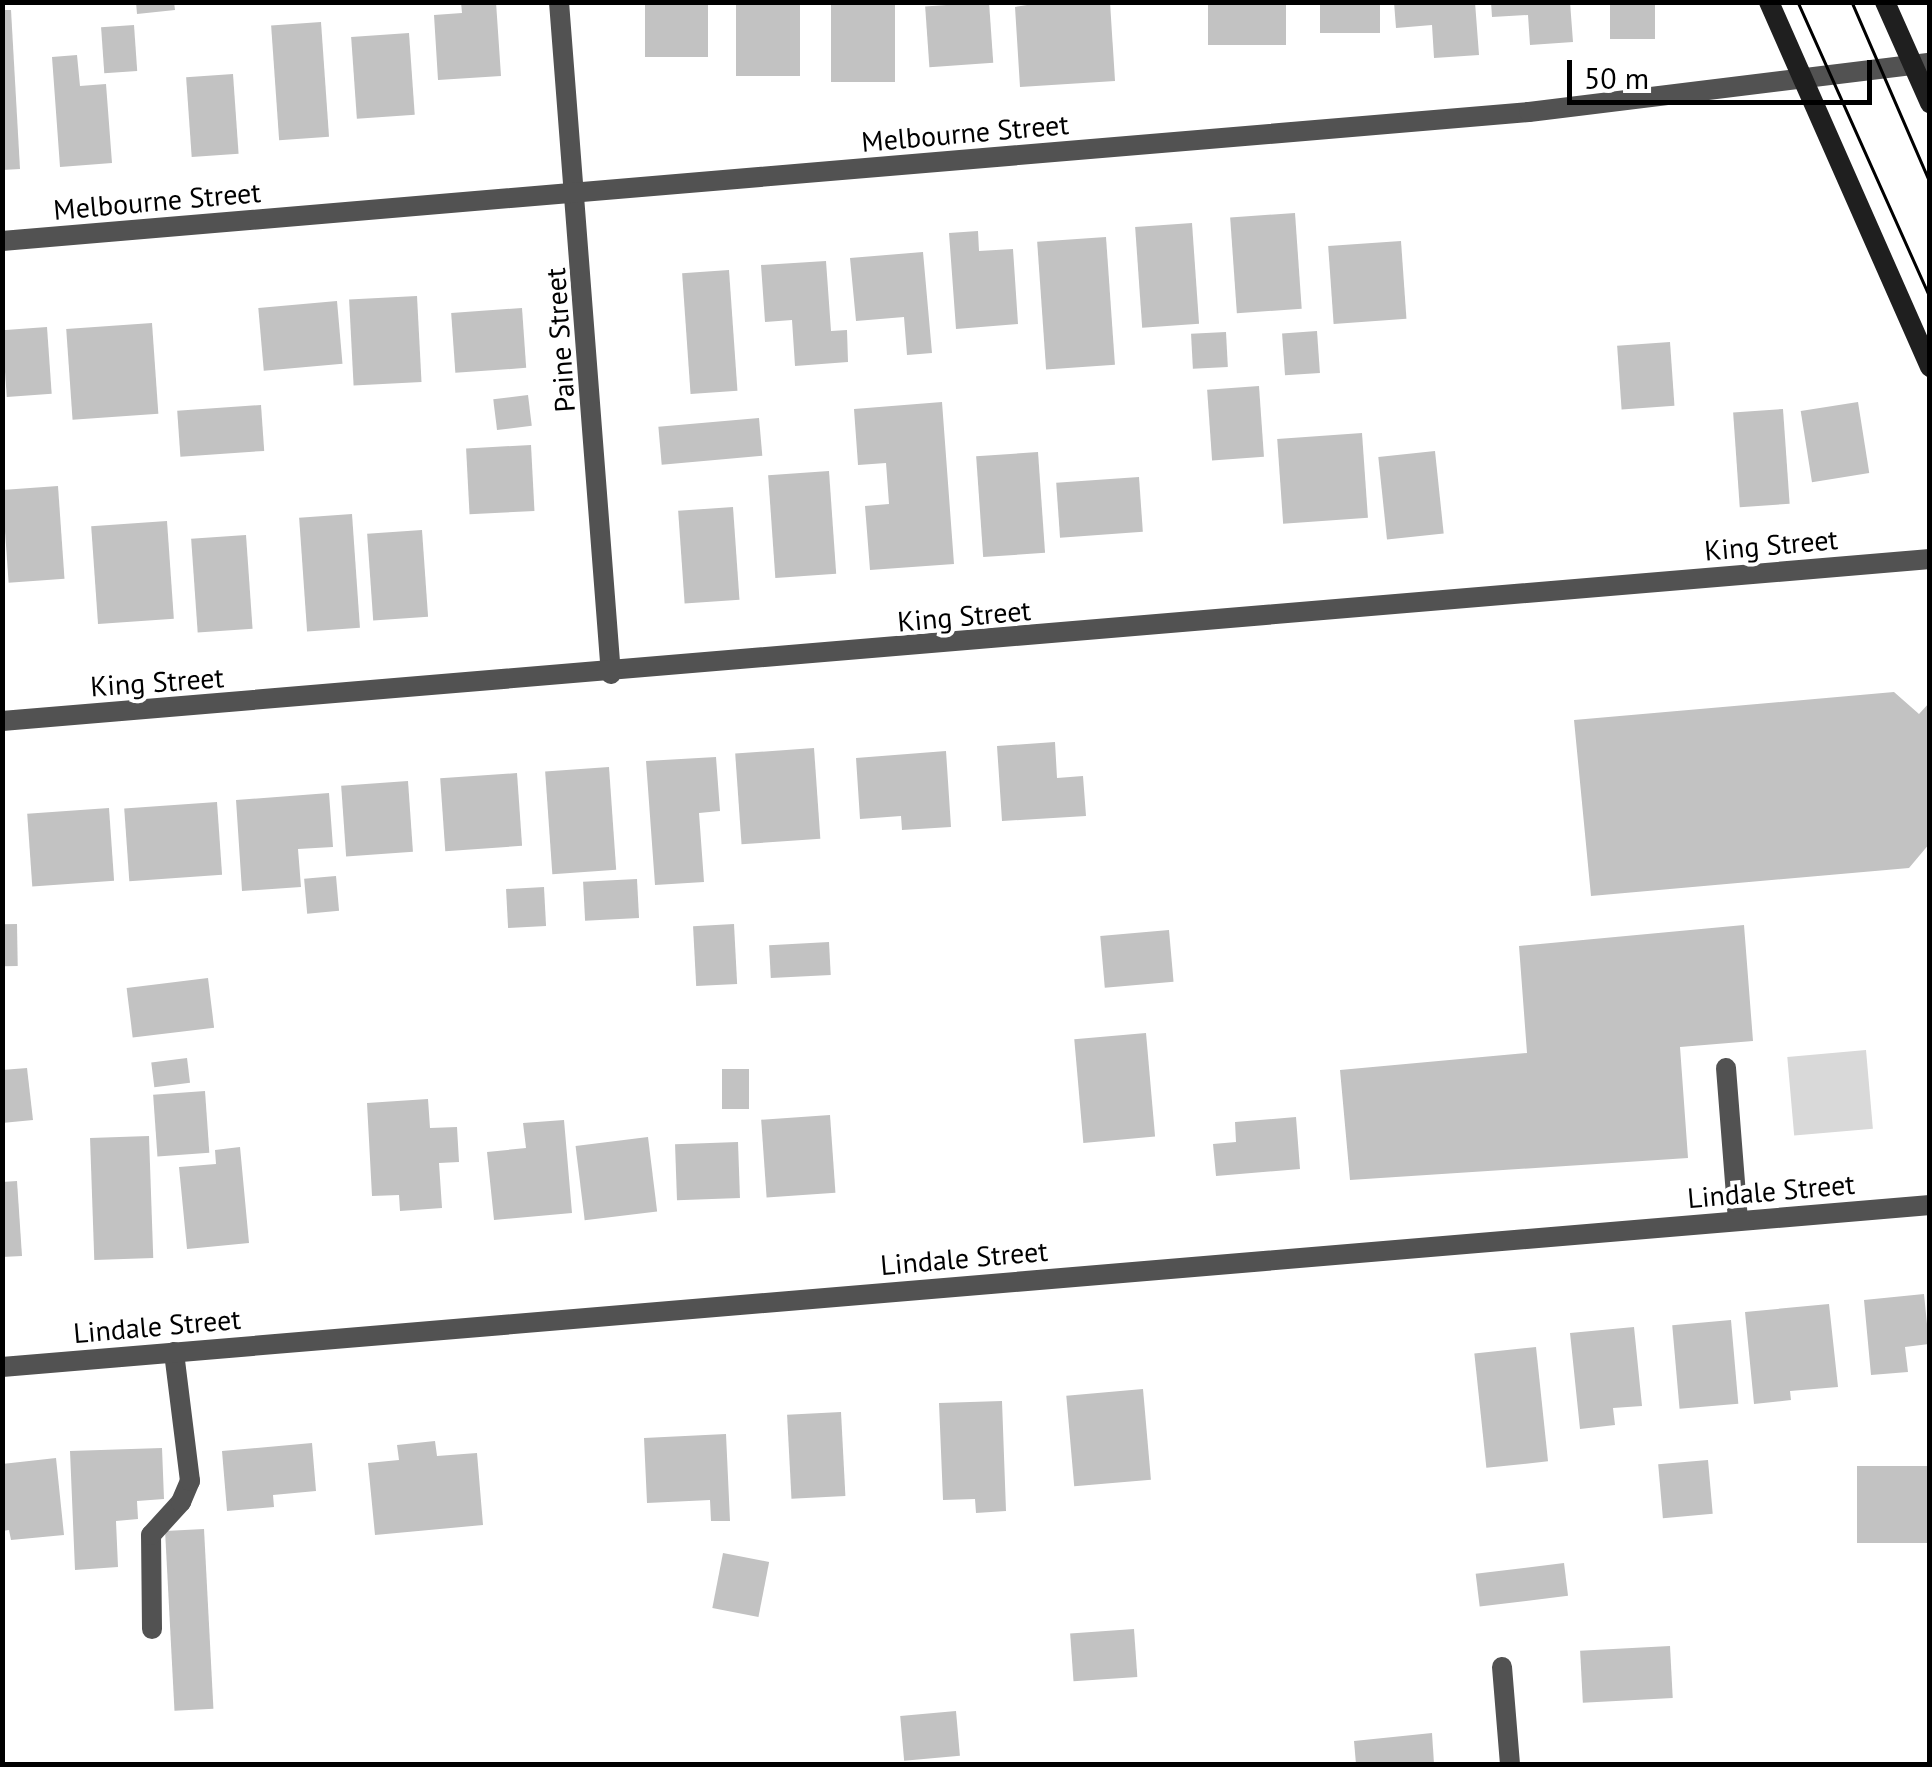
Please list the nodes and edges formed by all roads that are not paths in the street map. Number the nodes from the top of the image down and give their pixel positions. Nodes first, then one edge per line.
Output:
1 (559, 2) edge
2 (1769, 2) edge
3 (1886, 2) edge
4 (1921, 64) edge
5 (1799, 76) junction
6 (1930, 103) edge
7 (577, 194) junction
8 (2, 242) edge
9 (1930, 366) edge
10 (1930, 559) edge
11 (611, 674) junction
12 (2, 722) edge
13 (1726, 1068) dead end
14 (1930, 1205) edge
15 (1738, 1221) junction
16 (174, 1352) junction
17 (2, 1366) edge
18 (152, 1629) dead end
19 (1502, 1667) dead end
20 (1510, 1764) edge

1 - 7 street, Paine Street
2 - 5 main road
3 - 4 main road
4 - 5 street, Melbourne Street
4 - 6 main road
5 - 7 street, Melbourne Street
5 - 9 main road
7 - 8 street, Melbourne Street
7 - 11 street, Paine Street
10 - 11 street, King Street
11 - 12 street, King Street
13 - 15 street
14 - 15 street, Lindale Street
15 - 16 street, Lindale Street
16 - 17 street, Lindale Street
16 - 18 street
19 - 20 street

